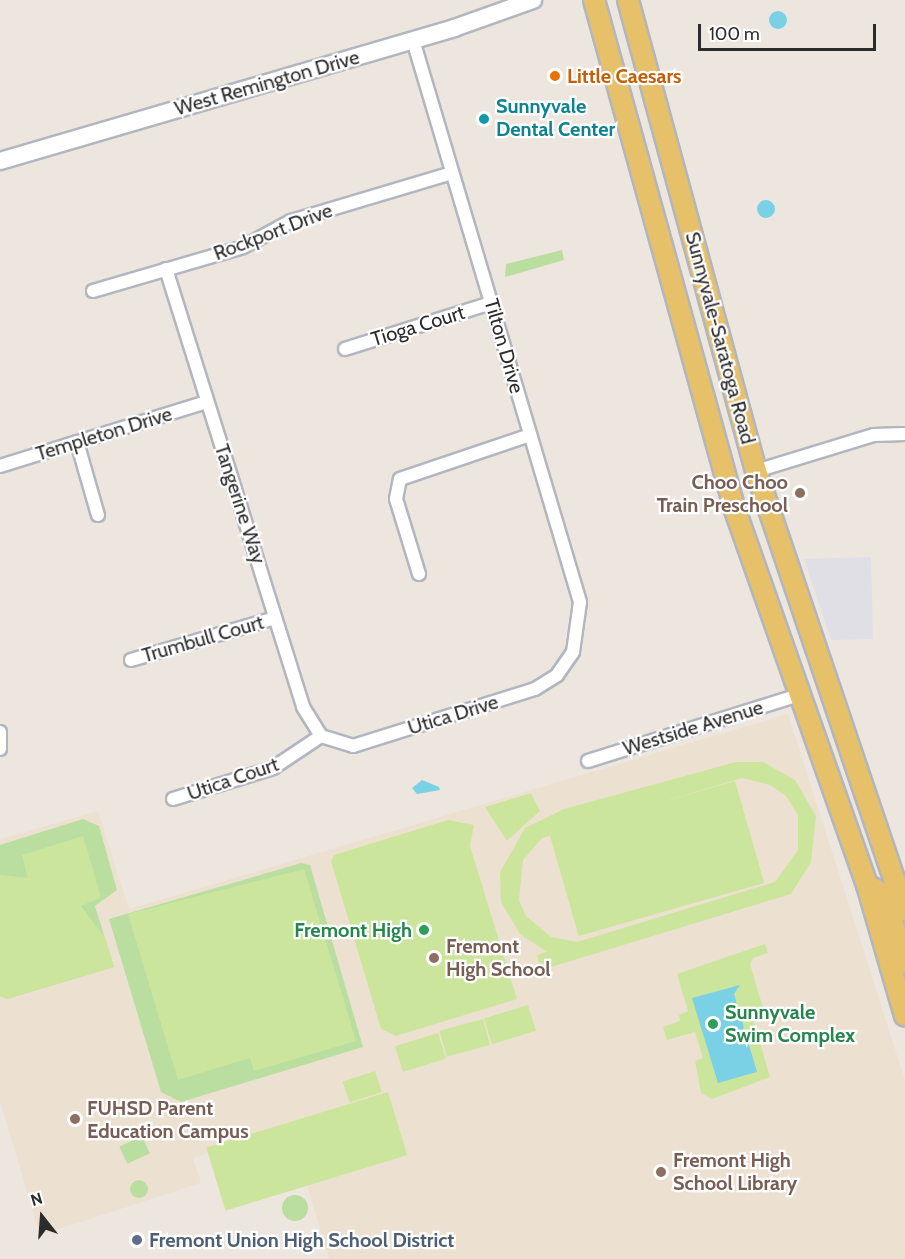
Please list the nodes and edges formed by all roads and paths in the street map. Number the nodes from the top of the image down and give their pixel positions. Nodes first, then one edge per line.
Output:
1 (532, 0) edge
2 (594, 0) edge
3 (628, 0) edge
4 (413, 40) junction
5 (0, 161) edge
6 (452, 173) junction
7 (166, 269) junction
8 (93, 291) dead end
9 (491, 303) junction
10 (345, 349) dead end
11 (207, 402) junction
12 (905, 434) edge
13 (530, 435) junction
14 (77, 442) junction
15 (0, 466) edge
16 (756, 471) junction
17 (98, 515) dead end
18 (419, 574) dead end
19 (275, 618) junction
20 (573, 652) joint
21 (131, 660) dead end
22 (798, 695) junction
23 (0, 732) edge
24 (321, 736) junction
25 (0, 749) edge
26 (588, 761) dead end
27 (173, 800) dead end
28 (867, 885) junction
29 (905, 910) edge
30 (905, 963) edge
31 (905, 1016) edge

1 - 4 street, West Remington Drive
2 - 22 main road, Sunnyvale-Saratoga Road
3 - 16 main road, Sunnyvale-Saratoga Road
4 - 5 street, West Remington Drive
4 - 6 street, Tilton Drive
6 - 7 street, Rockport Drive
6 - 9 street, Tilton Drive
7 - 8 street, Rockport Drive
7 - 11 street, Tangerine Way
9 - 10 street, Tioga Court
9 - 13 street, Tilton Drive
11 - 14 street, Templeton Drive
11 - 19 street, Tangerine Way
12 - 16 street
13 - 18 street
13 - 20 street, Tilton Drive
14 - 15 street, Templeton Drive
14 - 17 street
16 - 29 main road, Sunnyvale-Saratoga Road
19 - 21 street, Trumbull Court
19 - 24 street, Tangerine Way
20 - 24 street, Utica Drive
22 - 26 street, Westside Avenue
22 - 28 main road, Sunnyvale-Saratoga Road
23 - 25 street
24 - 27 street, Utica Court
28 - 30 main road, Sunnyvale-Saratoga Road
28 - 31 main road, Sunnyvale-Saratoga Road

